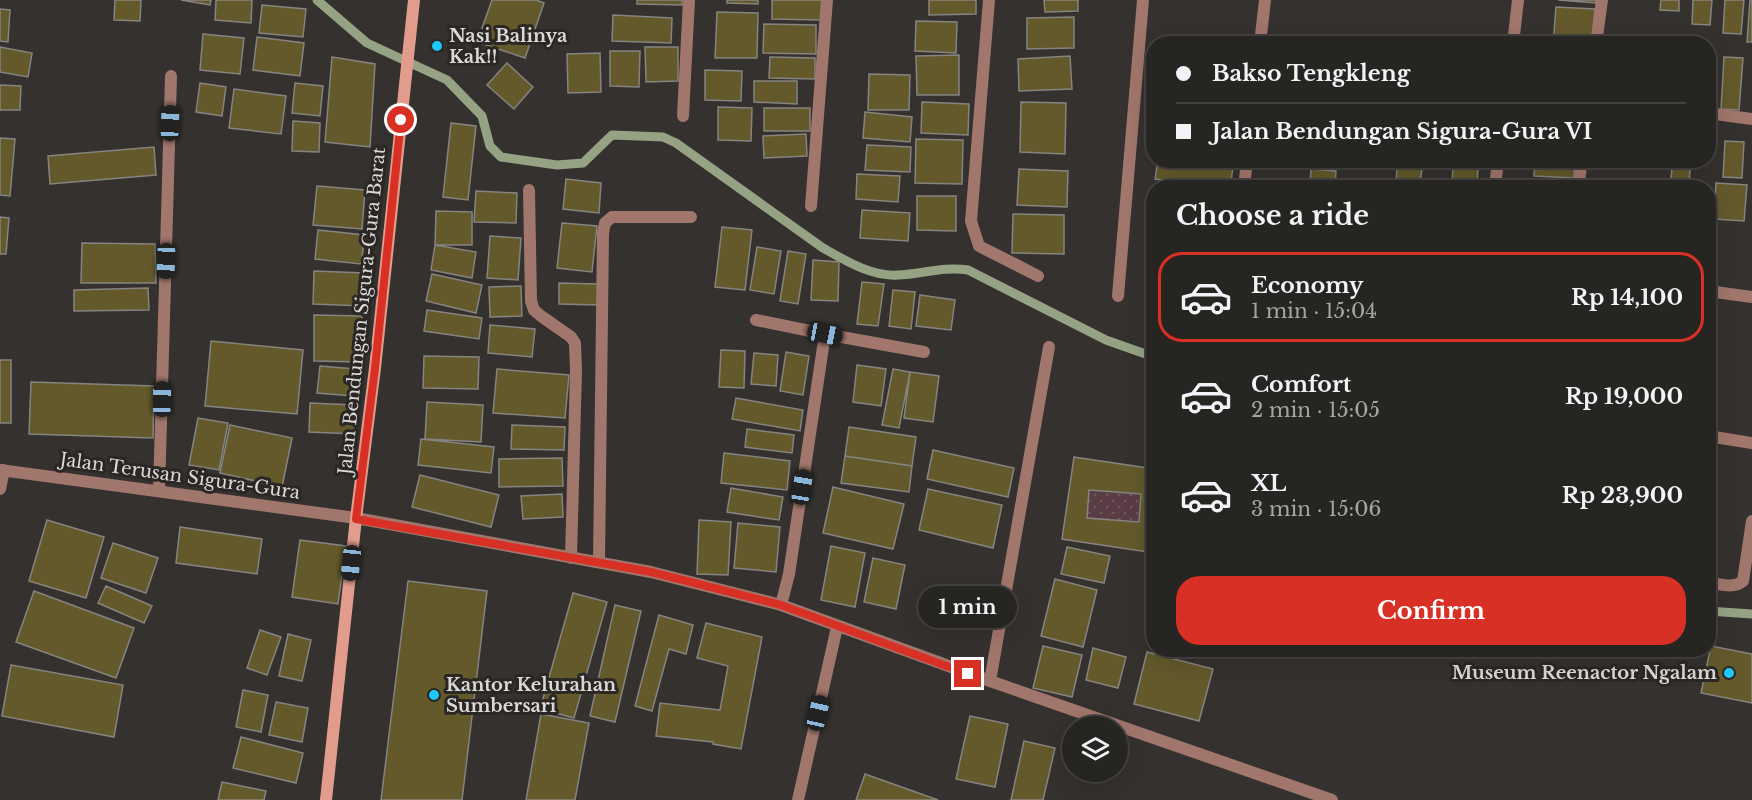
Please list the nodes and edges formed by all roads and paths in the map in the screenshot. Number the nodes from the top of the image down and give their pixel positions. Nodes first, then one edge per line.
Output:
1 (414, 0) edge
2 (689, 0) edge
3 (827, 0) edge
4 (990, 0) edge
5 (1143, 0) edge
6 (1265, 0) edge
7 (1518, 0) edge
8 (1602, 0) edge
9 (1261, 36) edge
10 (1514, 36) edge
11 (1597, 36) edge
12 (171, 76) dead end
13 (1716, 114) edge
14 (683, 116) dead end
15 (1752, 119) edge
16 (529, 190) dead end
17 (811, 206) dead end
18 (691, 217) dead end
19 (1038, 276) dead end
20 (1716, 292) edge
21 (1118, 296) dead end
22 (1752, 297) edge
23 (756, 320) dead end
24 (825, 334) junction
25 (1049, 347) dead end
26 (924, 352) dead end
27 (1716, 437) edge
28 (1752, 443) edge
29 (2, 470) edge
30 (0, 489) edge
31 (159, 491) junction
32 (356, 519) junction
33 (1752, 521) edge
34 (571, 558) junction
35 (599, 562) junction
36 (1716, 583) edge
37 (781, 605) junction
38 (837, 627) junction
39 (990, 681) junction
40 (326, 800) edge
41 (798, 800) edge
42 (1332, 800) edge

1 - 32 main road, Jalan Bendungan Sigura-Gura Barat
2 - 14 street
3 - 17 street
4 - 19 street
5 - 21 street
6 - 9 street
7 - 10 street
8 - 11 street
12 - 31 street
13 - 15 street
16 - 34 street
18 - 35 street
20 - 22 street
23 - 24 street
24 - 26 street
24 - 37 street
25 - 39 street
27 - 28 street
29 - 30 street
29 - 31 street, Jalan Terusan Sigura-Gura
31 - 32 street, Jalan Terusan Sigura-Gura
32 - 34 street, Jalan Terusan Sigura-Gura
32 - 40 main road, Jalan Bendungan Sigura-Gura Barat
33 - 36 street
34 - 35 street, Jalan Terusan Sigura-Gura
35 - 37 street, Jalan Terusan Sigura-Gura
37 - 38 street, Jalan Terusan Sigura-Gura
38 - 39 street, Jalan Terusan Sigura-Gura
38 - 41 street
39 - 42 street, Jalan Terusan Sigura-Gura

